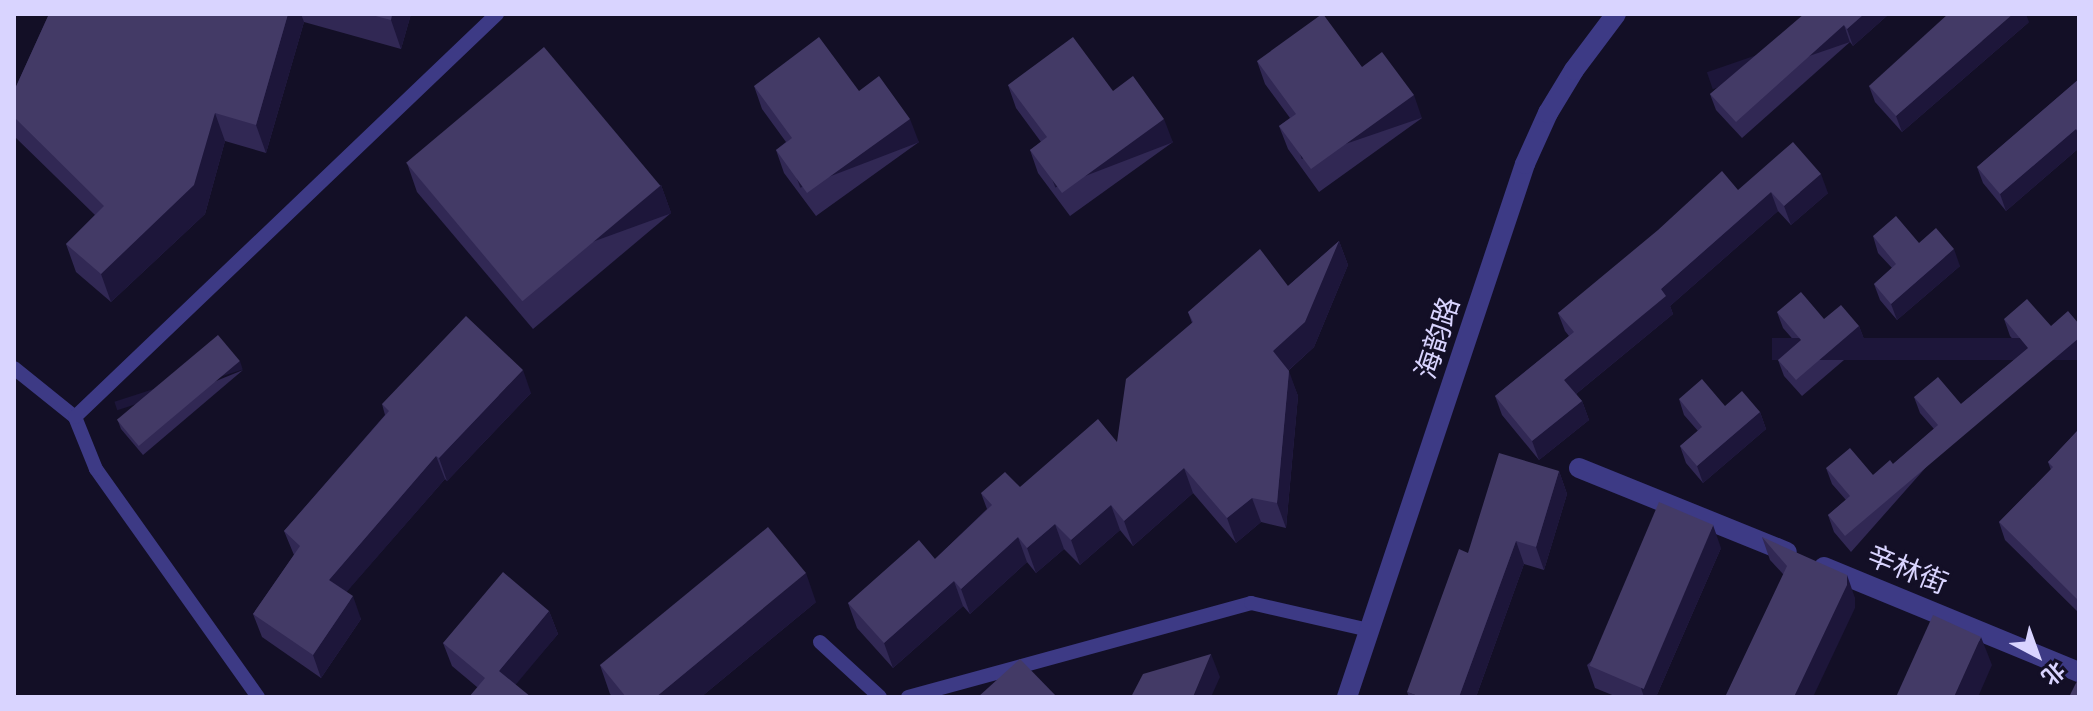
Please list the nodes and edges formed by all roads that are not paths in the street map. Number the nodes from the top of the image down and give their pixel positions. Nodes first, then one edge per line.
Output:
1 (497, 14) edge
2 (1616, 14) edge
3 (14, 368) edge
4 (75, 417) junction
5 (1579, 468) dead end
6 (1369, 630) junction
7 (820, 642) dead end
8 (2079, 672) edge
9 (258, 697) edge
10 (880, 697) edge
11 (908, 697) edge
12 (1347, 697) edge

1 - 4 lane
2 - 6 street, 海韵路
3 - 4 lane
4 - 9 lane
5 - 8 street, 辛林街
6 - 11 lane
6 - 12 street, 海韵路
7 - 10 lane

